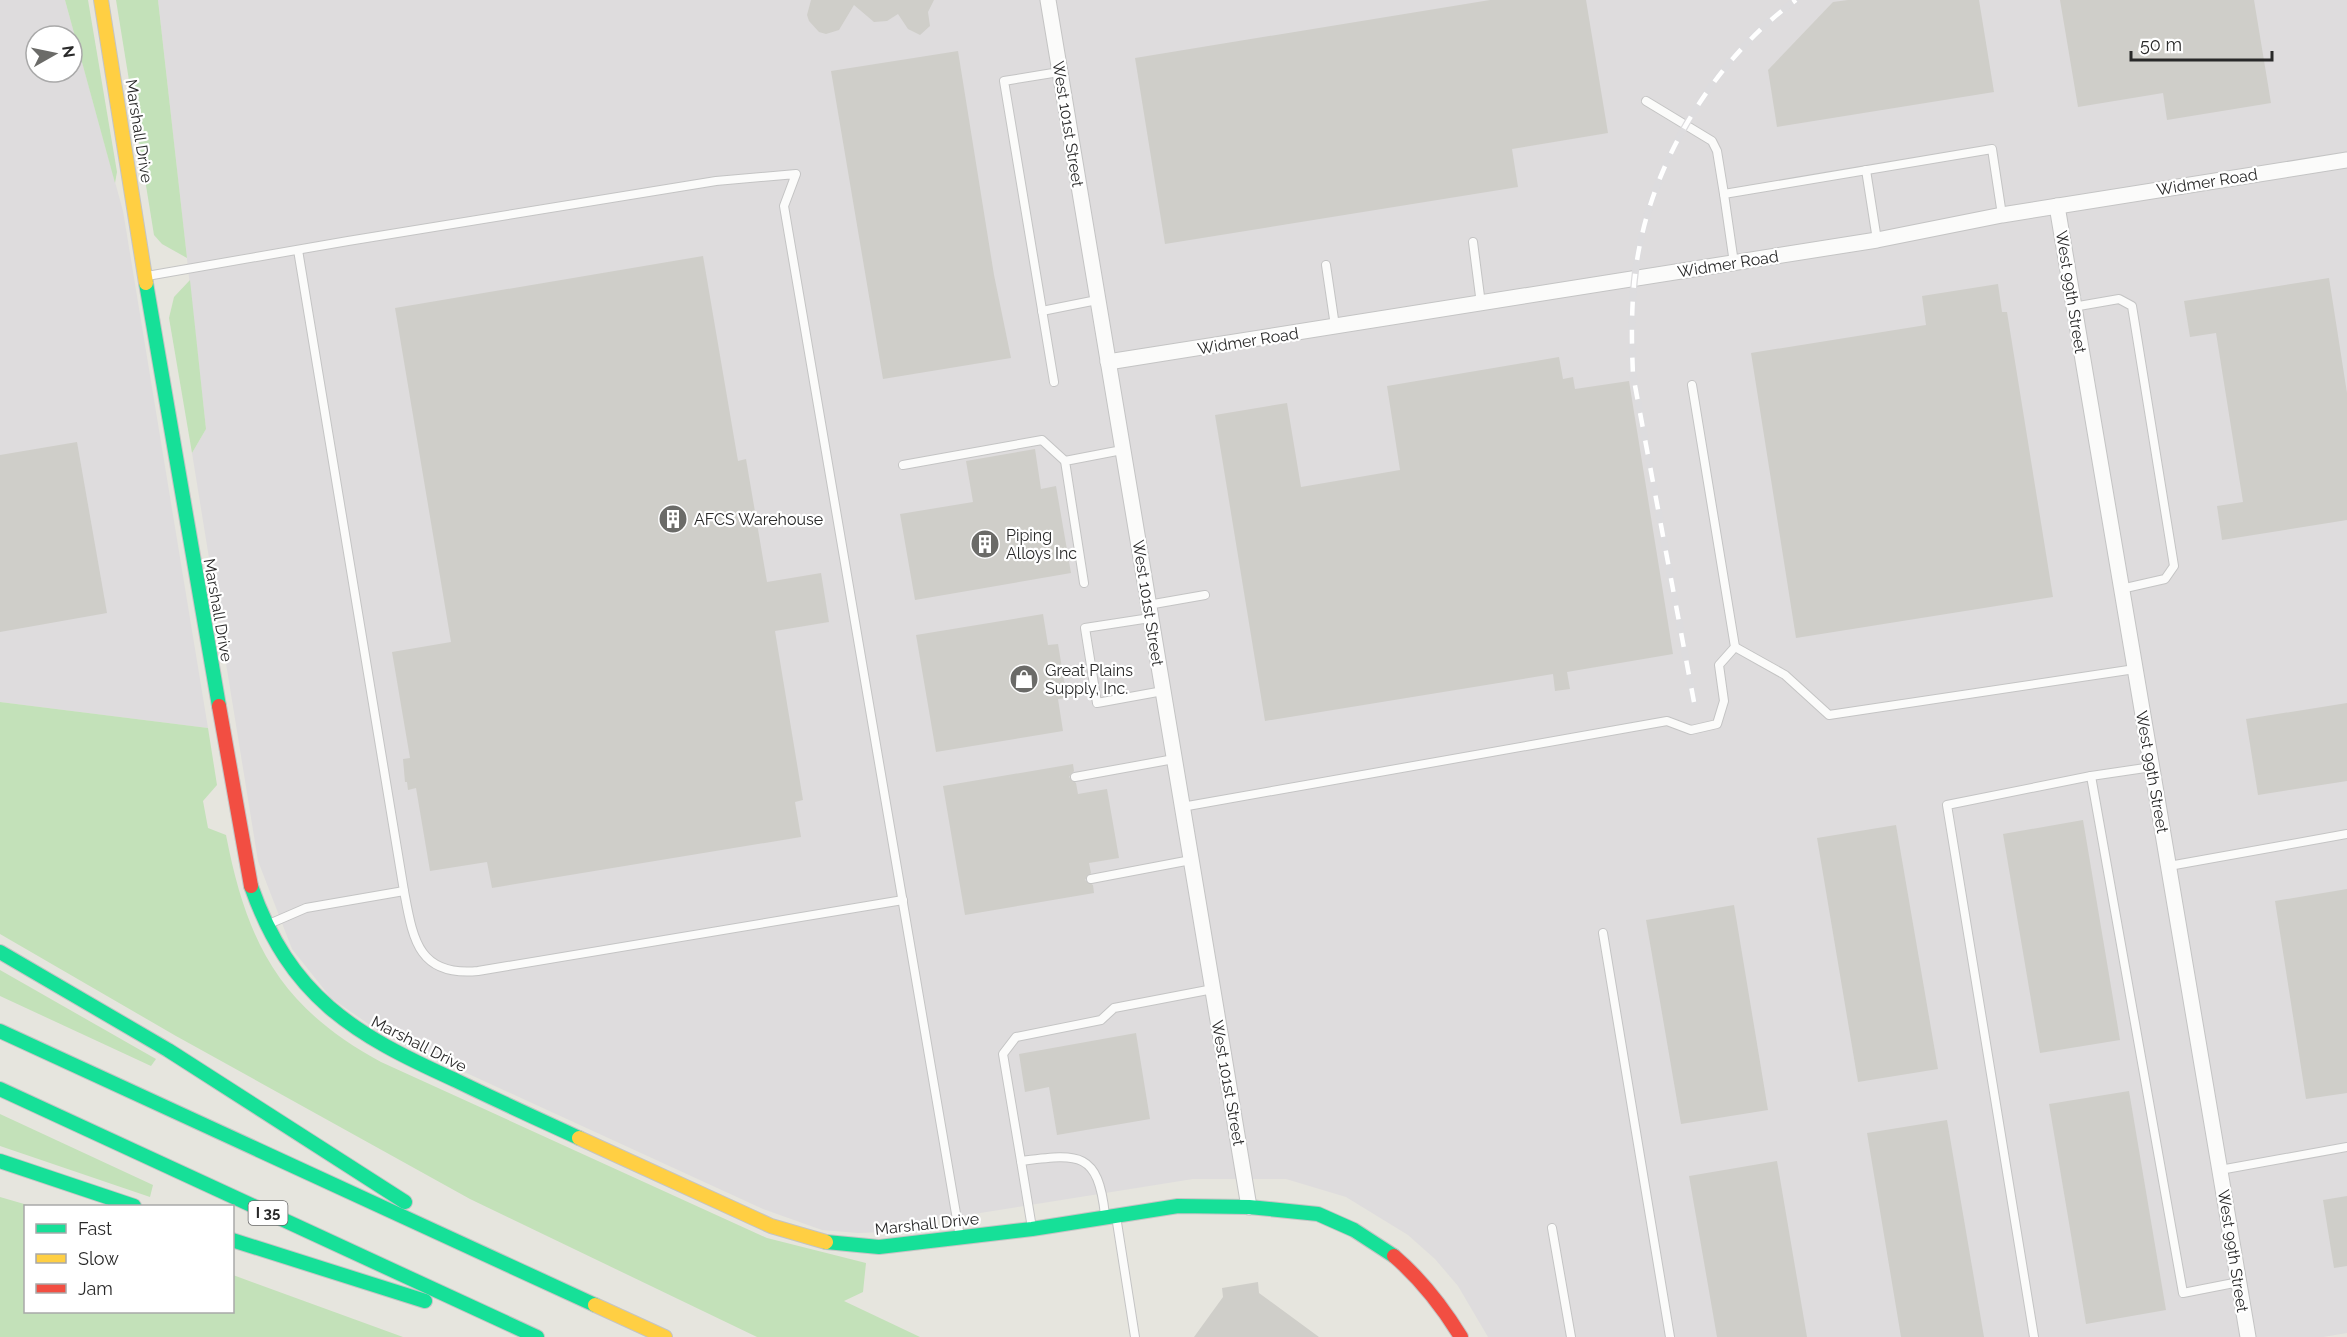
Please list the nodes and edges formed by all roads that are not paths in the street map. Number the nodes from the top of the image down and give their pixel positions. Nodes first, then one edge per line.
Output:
1 (101, 0) edge
2 (1047, 0) edge
3 (1059, 72) junction
4 (1646, 101) dead end
5 (2347, 160) edge
6 (1866, 170) junction
7 (1724, 194) junction
8 (2057, 206) junction
9 (2002, 215) junction
10 (1877, 240) junction
11 (1473, 242) dead end
12 (298, 250) junction
13 (1734, 263) junction
14 (1326, 265) dead end
15 (145, 277) junction
16 (1097, 300) junction
17 (1481, 304) junction
18 (2073, 307) junction
19 (1042, 311) junction
20 (1335, 328) junction
21 (1108, 362) junction
22 (1054, 382) dead end
23 (1692, 385) dead end
24 (1122, 450) junction
25 (1065, 461) junction
26 (903, 465) dead end
27 (1084, 583) dead end
28 (2121, 589) junction
29 (1205, 595) dead end
30 (1149, 611) junction
31 (1735, 647) junction
32 (2135, 669) junction
33 (1163, 691) junction
34 (1174, 759) junction
35 (2152, 767) junction
36 (2091, 776) junction
37 (1075, 777) dead end
38 (1182, 807) junction
39 (2347, 834) edge
40 (1191, 860) junction
41 (2169, 866) junction
42 (1092, 879) dead end
43 (404, 891) junction
44 (903, 900) junction
45 (266, 926) junction
46 (1603, 933) dead end
47 (0, 952) edge
48 (1213, 989) junction
49 (0, 1032) edge
50 (0, 1089) edge
51 (2347, 1147) edge
52 (1021, 1161) junction
53 (3, 1163) edge
54 (2220, 1170) junction
55 (131, 1205) edge
56 (1249, 1207) junction
57 (1111, 1216) junction
58 (1032, 1228) junction
59 (1552, 1228) dead end
60 (960, 1238) junction
61 (234, 1241) edge
62 (489, 1257) junction
63 (2239, 1282) junction
64 (536, 1337) edge
65 (665, 1337) edge
66 (1135, 1337) edge
67 (1461, 1337) edge
68 (1571, 1337) edge
69 (1670, 1337) edge
70 (2034, 1337) edge
71 (2248, 1337) edge

1 - 15 main road, Marshall Drive
2 - 3 street, West 101st Street
3 - 16 street, West 101st Street
3 - 19 lane
4 - 7 lane
5 - 8 street, Widmer Road
6 - 7 lane
6 - 9 lane
6 - 10 lane
7 - 13 lane
8 - 9 street, Widmer Road
8 - 18 street, West 99th Street
9 - 10 street, Widmer Road
10 - 13 street, Widmer Road
11 - 17 lane
12 - 15 lane
12 - 43 lane
12 - 44 lane
13 - 17 street, Widmer Road
14 - 20 lane
15 - 45 main road, Marshall Drive
16 - 19 lane
16 - 21 street, West 101st Street
17 - 20 street, Widmer Road
18 - 28 street, West 99th Street
18 - 28 lane
19 - 22 lane
20 - 21 street, Widmer Road
21 - 24 street, West 101st Street
23 - 31 lane
24 - 25 lane
24 - 30 street, West 101st Street
25 - 26 lane
25 - 27 lane
28 - 32 street, West 99th Street
29 - 30 lane
30 - 33 street, West 101st Street
30 - 33 lane
31 - 32 lane
31 - 38 lane
32 - 35 street, West 99th Street
33 - 34 street, West 101st Street
34 - 37 lane
34 - 38 street, West 101st Street
35 - 36 lane
35 - 41 street, West 99th Street
36 - 63 lane
36 - 70 lane
38 - 40 street, West 101st Street
39 - 41 lane
40 - 42 lane
40 - 48 street, West 101st Street
41 - 54 street, West 99th Street
43 - 44 lane
43 - 45 lane
44 - 60 lane
45 - 60 main road, Marshall Drive
46 - 69 lane
47 - 62 main road
48 - 52 lane
48 - 56 street, West 101st Street
49 - 62 main road
50 - 64 main road, I 35
51 - 54 lane
52 - 57 lane
52 - 58 lane
53 - 55 main road
54 - 63 street, West 99th Street
56 - 57 main road, Marshall Drive
56 - 67 main road, Marshall Drive
57 - 58 main road, Marshall Drive
57 - 66 lane
58 - 60 main road, Marshall Drive
59 - 68 lane
61 - 64 main road
62 - 65 main road
63 - 71 street, West 99th Street

